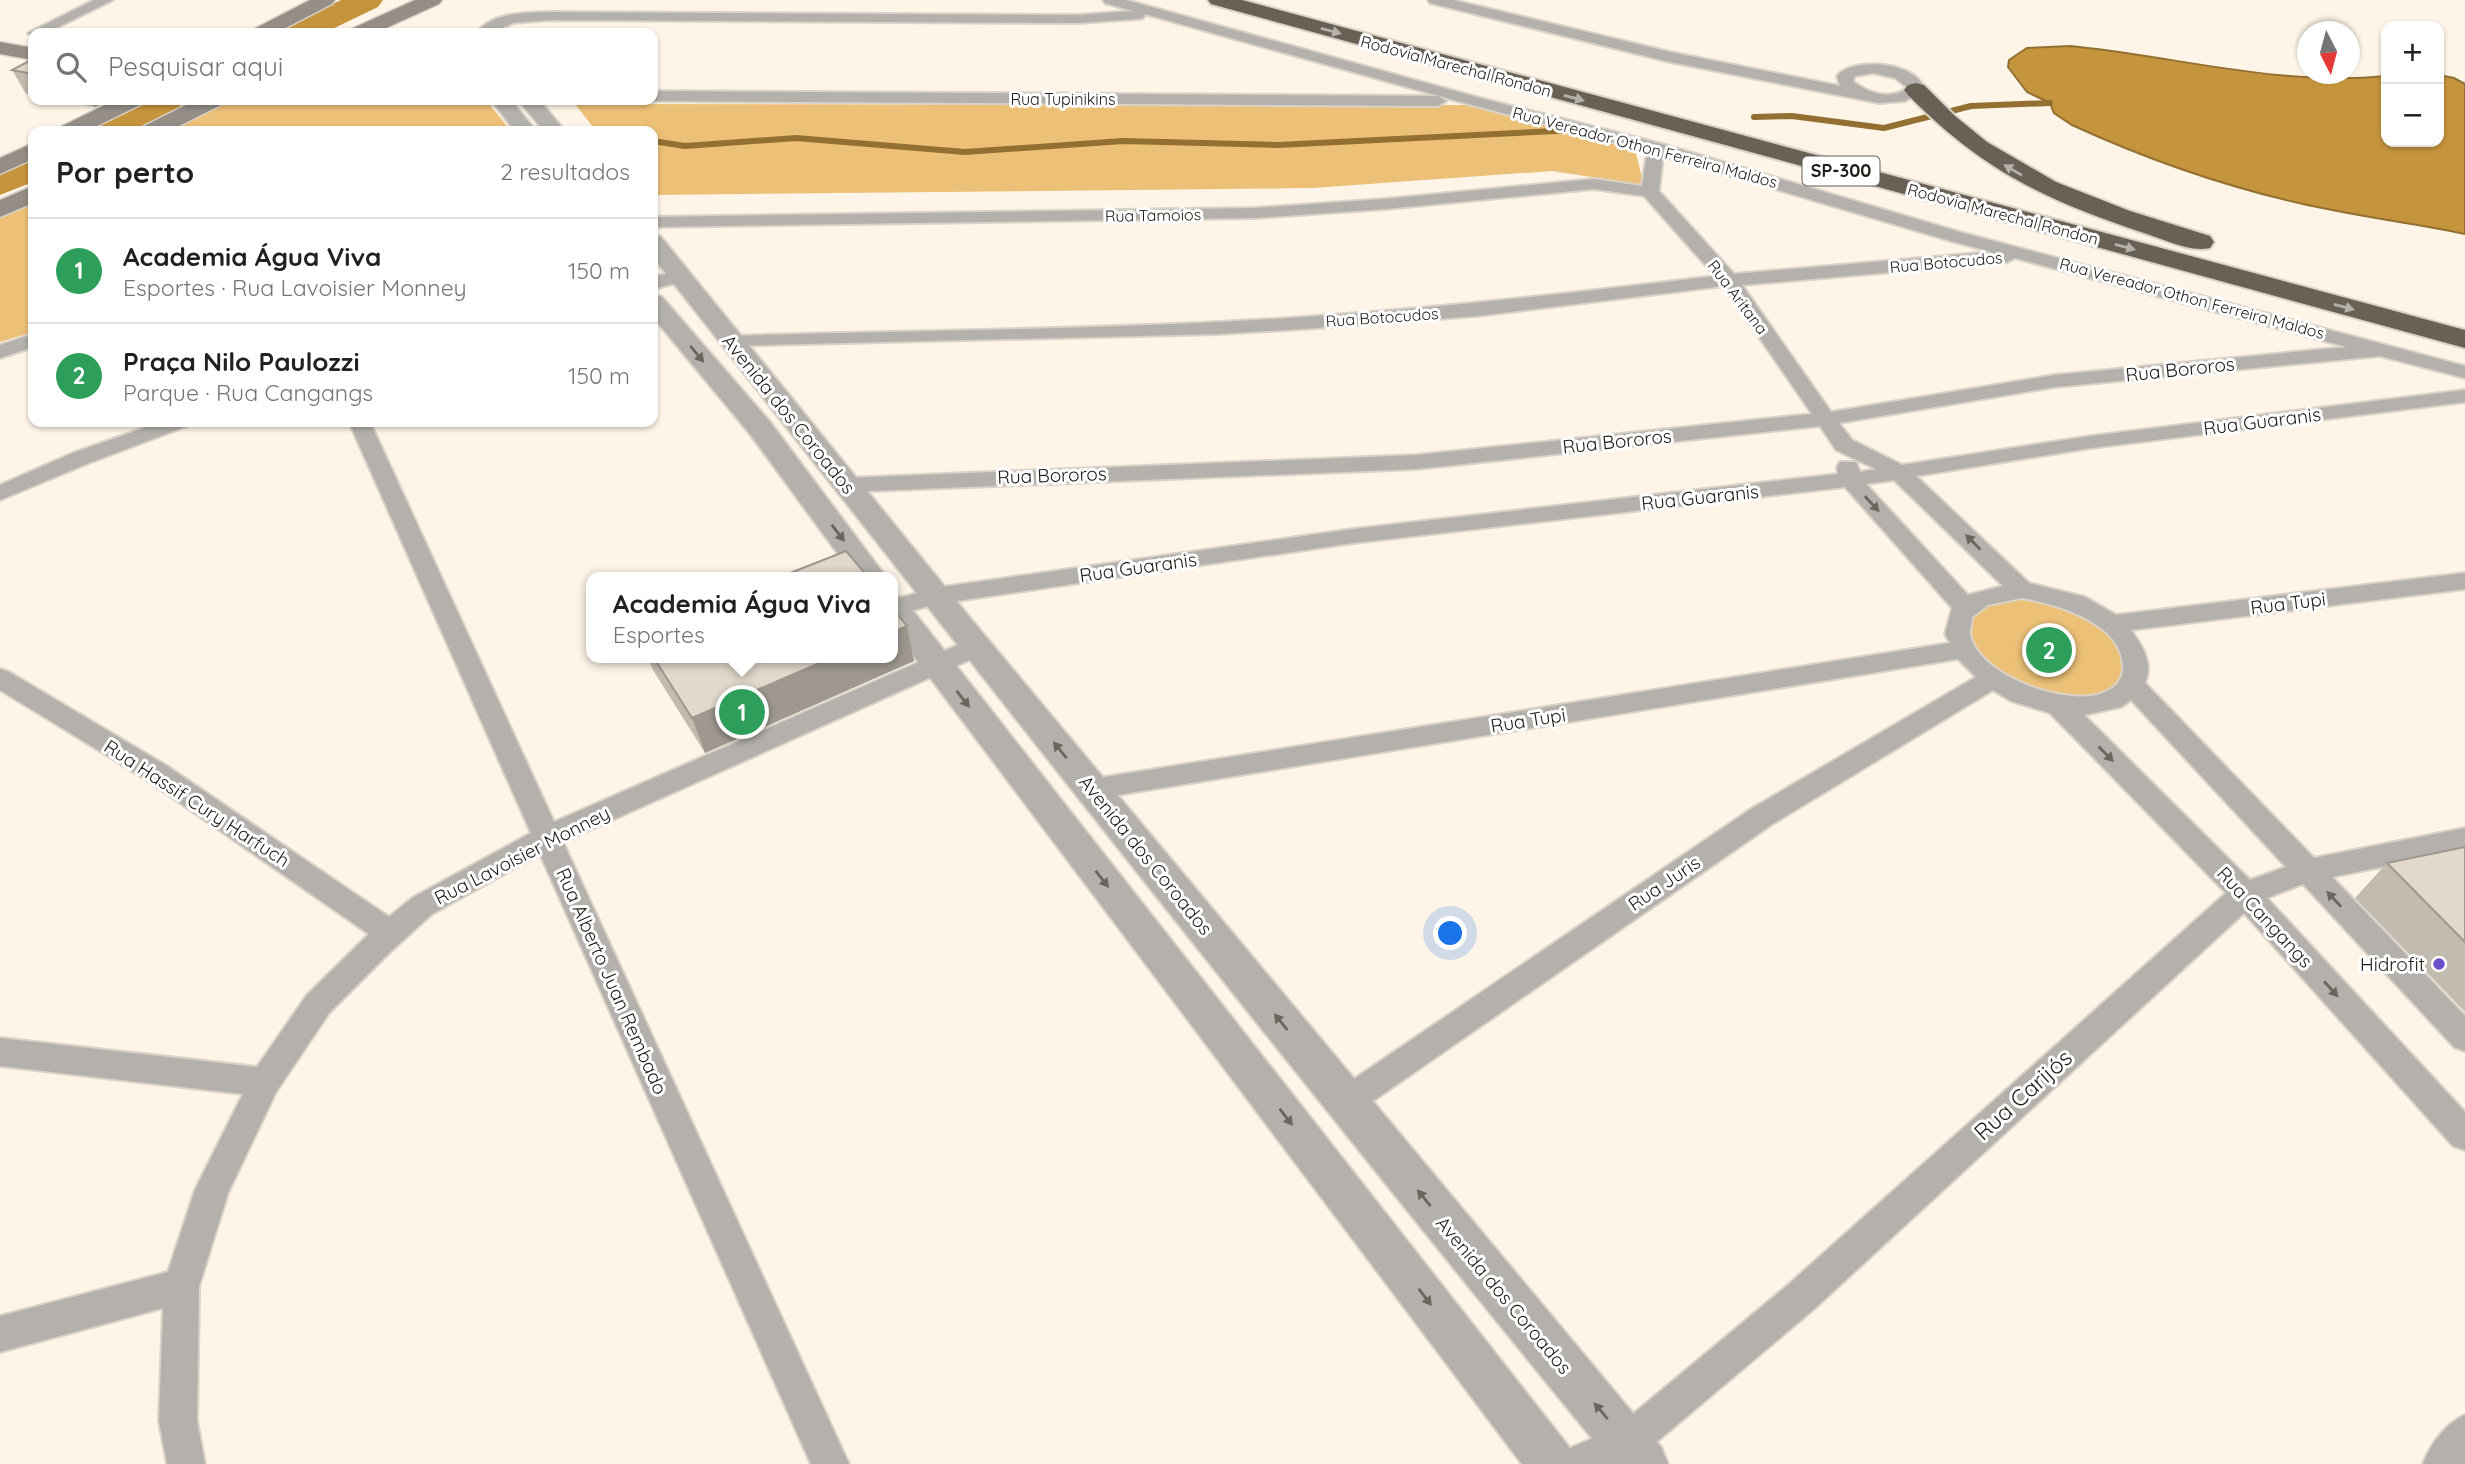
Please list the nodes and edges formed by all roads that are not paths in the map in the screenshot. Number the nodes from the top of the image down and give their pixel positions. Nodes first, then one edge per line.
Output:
1 (106, 0) edge
2 (325, 0) edge
3 (432, 0) edge
4 (613, 0) edge
5 (1110, 0) edge
6 (1202, 0) edge
7 (1218, 0) edge
8 (1435, 0) edge
9 (1276, 7) edge
10 (1160, 13) junction
11 (583, 16) junction
12 (47, 28) edge
13 (271, 28) edge
14 (369, 28) edge
15 (487, 28) edge
16 (28, 37) edge
17 (1, 48) edge
18 (28, 53) edge
19 (1850, 72) junction
20 (1772, 78) junction
21 (1916, 90) junction
22 (1863, 94) junction
23 (658, 96) edge
24 (1474, 101) junction
25 (122, 105) edge
26 (203, 105) edge
27 (505, 105) edge
28 (532, 105) edge
29 (80, 126) edge
30 (162, 126) edge
31 (522, 126) edge
32 (551, 126) edge
33 (1656, 148) junction
34 (28, 153) edge
35 (0, 167) edge
36 (1650, 192) junction
37 (28, 196) edge
38 (0, 210) edge
39 (658, 222) edge
40 (2029, 255) junction
41 (658, 258) edge
42 (665, 280) edge
43 (1729, 280) junction
44 (658, 308) edge
45 (2465, 339) edge
46 (28, 342) edge
47 (731, 342) junction
48 (2385, 349) junction
49 (0, 352) edge
50 (2465, 372) edge
51 (2465, 396) edge
52 (1825, 419) junction
53 (166, 427) edge
54 (361, 427) edge
55 (1844, 445) junction
56 (1899, 472) junction
57 (1850, 480) junction
58 (846, 485) junction
59 (0, 493) edge
60 (867, 572) edge
61 (2465, 581) edge
62 (2022, 590) junction
63 (935, 596) junction
64 (898, 597) edge
65 (1965, 608) junction
66 (898, 613) edge
67 (2111, 624) junction
68 (976, 647) junction
69 (1963, 650) junction
70 (937, 664) junction
71 (0, 678) edge
72 (1992, 679) junction
73 (2133, 686) junction
74 (2058, 705) junction
75 (1092, 789) junction
76 (547, 837) junction
77 (2465, 839) edge
78 (2307, 871) junction
79 (2245, 894) junction
80 (390, 933) junction
81 (2465, 1037) edge
82 (0, 1052) edge
83 (265, 1082) junction
84 (1346, 1102) junction
85 (2465, 1135) edge
86 (181, 1286) junction
87 (0, 1334) edge
88 (2465, 1434) edge
89 (1636, 1453) edge
90 (186, 1464) edge
91 (830, 1464) edge
92 (1552, 1464) edge
93 (1578, 1464) edge
94 (2442, 1464) edge

1 - 12 street
2 - 13 main road
3 - 14 main road
4 - 11 street
5 - 10 street, Rua Vereador Othon Ferreira Maldos
6 - 9 highway
7 - 9 highway, Rodovia Marechal Rondon / SP-300
8 - 20 street
9 -> 21 highway, Rodovia Marechal Rondon / SP-300
9 -> 45 highway, Rodovia Marechal Rondon / SP-300
10 - 11 street
10 - 24 street, Rua Vereador Othon Ferreira Maldos
11 - 15 street
16 - 17 street
17 - 18 main road
19 - 20 street
19 - 21 street
19 - 22 street
20 - 22 street
21 - 22 street
23 - 24 street, Rua Tupinikins
24 - 33 street, Rua Vereador Othon Ferreira Maldos
25 - 29 main road
26 - 30 main road
27 - 31 street
28 - 32 street
33 - 36 street
33 - 40 street, Rua Vereador Othon Ferreira Maldos
34 - 35 main road
36 - 39 street, Rua Tamoios
36 - 43 street, Rua Aritana
37 - 38 main road
40 - 43 street, Rua Botocudos
40 - 48 street, Rua Vereador Othon Ferreira Maldos
41 - 42 street, Avenida dos Coroados
42 - 47 street, Avenida dos Coroados
43 - 47 street, Rua Botocudos
43 - 52 street, Rua Aritana
44 -> 60 street, Avenida dos Coroados
46 - 49 street
47 - 58 street, Avenida dos Coroados
48 - 50 street, Rua Vereador Othon Ferreira Maldos
48 - 52 street, Rua Bororos
51 - 56 street, Rua Guaranis
52 - 55 street, Rua Aritana
52 - 58 street, Rua Bororos
53 - 59 street
54 - 76 street, Rua Alberto Juan Rembado
55 - 56 street, Rua Aritana
55 - 57 street, Rua Aritana
56 - 57 street, Rua Guaranis
62 -> 56 street, Rua Aritana
57 - 63 street, Rua Guaranis
57 -> 65 street
58 - 63 street, Avenida dos Coroados
61 - 67 street, Rua Tupi
62 - 65 street
62 - 67 street
63 - 64 street, Rua Guaranis
63 - 68 street, Avenida dos Coroados
65 - 69 street
66 - 70 street, Avenida dos Coroados
67 - 73 street
68 - 70 street, Rua Lavoisier Monney
75 -> 68 street, Avenida dos Coroados
69 - 72 street
69 - 75 street, Rua Tupi
70 - 76 street, Rua Lavoisier Monney
70 -> 92 street, Avenida dos Coroados
71 - 80 street, Rua Hassif Cury Harfuch
72 - 74 street
72 - 84 street, Rua Juris
73 - 74 street
73 - 78 street
74 -> 79 street, Rua Cangangs
84 -> 75 street, Avenida dos Coroados
76 - 80 street, Rua Lavoisier Monney
76 - 91 street, Rua Alberto Juan Rembado
77 - 78 street, Rua Carijós
78 - 79 street, Rua Carijós
81 -> 78 street
79 -> 85 street, Rua Cangangs
79 - 89 street, Rua Carijós
80 - 83 street, Rua Lavoisier Monney
82 - 83 street
83 - 86 street, Rua Lavoisier Monney
89 -> 84 street, Avenida dos Coroados
86 - 87 street
86 - 90 street, Rua Lavoisier Monney
88 - 94 street
89 - 93 street, Rua Carijós

